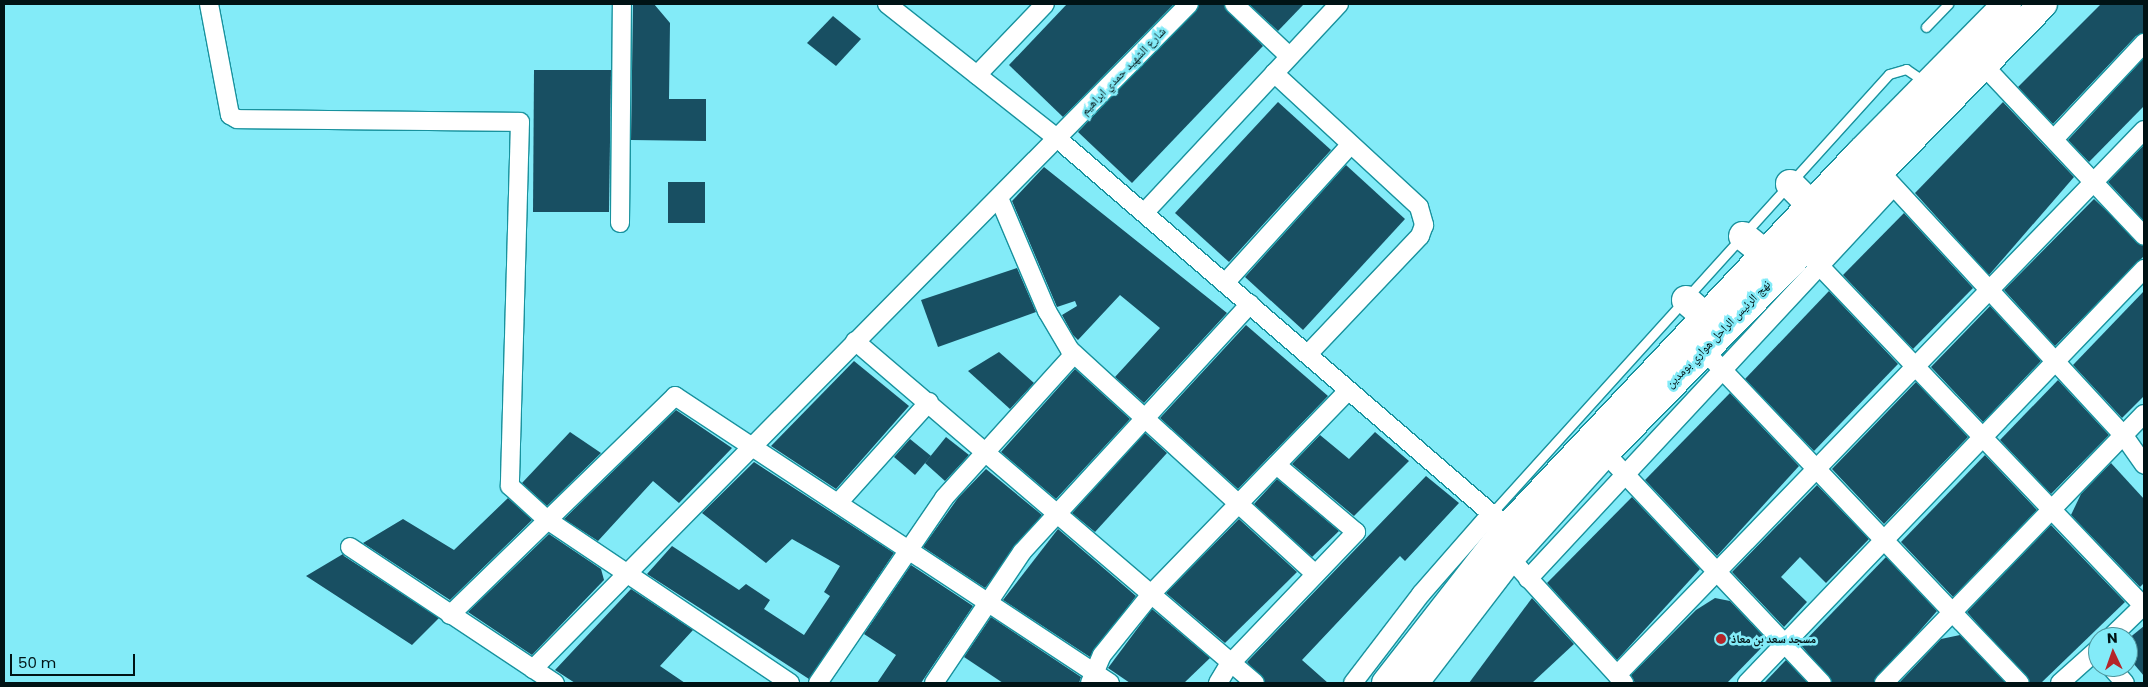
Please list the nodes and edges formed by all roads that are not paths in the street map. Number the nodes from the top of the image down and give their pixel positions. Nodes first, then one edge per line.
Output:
1 (209, 4) edge
2 (622, 4) edge
3 (887, 4) edge
4 (1045, 4) edge
5 (1189, 4) edge
6 (1234, 4) edge
7 (1339, 4) edge
8 (1948, 4) edge
9 (2007, 4) edge
10 (2043, 4) edge
11 (1926, 26) dead end
12 (2144, 43) edge
13 (1289, 56) junction
14 (1985, 67) junction
15 (1274, 73) junction
16 (977, 75) junction
17 (1927, 84) junction
18 (2144, 130) edge
19 (1058, 138) junction
20 (2054, 139) junction
21 (1350, 145) junction
22 (1886, 178) junction
23 (2093, 181) junction
24 (1790, 184) junction
25 (999, 198) junction
26 (1819, 212) junction
27 (1144, 213) junction
28 (620, 223) dead end
29 (1743, 236) junction
30 (2144, 236) edge
31 (1764, 253) junction
32 (1811, 256) junction
33 (2144, 269) edge
34 (1225, 283) junction
35 (1989, 289) junction
36 (1250, 304) junction
37 (1704, 324) junction
38 (855, 341) junction
39 (1074, 354) junction
40 (1308, 354) junction
41 (2056, 364) junction
42 (1914, 367) junction
43 (1723, 368) junction
44 (1348, 391) junction
45 (929, 402) junction
46 (2144, 414) edge
47 (1144, 420) junction
48 (2124, 436) junction
49 (1983, 439) junction
50 (753, 448) junction
51 (985, 452) junction
52 (1605, 453) junction
53 (2144, 465) edge
54 (1278, 467) junction
55 (1816, 468) junction
56 (1623, 476) junction
57 (838, 503) junction
58 (1241, 507) junction
59 (2054, 513) junction
60 (1059, 516) junction
61 (546, 520) junction
62 (1508, 535) junction
63 (1887, 541) junction
64 (350, 547) dead end
65 (912, 549) junction
66 (629, 574) junction
67 (1315, 574) junction
68 (1716, 574) junction
69 (1528, 579) junction
70 (1152, 593) junction
71 (987, 602) junction
72 (2144, 606) edge
73 (1954, 612) junction
74 (450, 615) junction
75 (2122, 627) edge
76 (1786, 644) junction
77 (2088, 659) edge
78 (1229, 665) junction
79 (533, 669) junction
80 (1620, 679) edge
81 (1098, 680) edge
82 (555, 683) edge
83 (790, 683) edge
84 (818, 683) edge
85 (934, 683) edge
86 (1218, 683) edge
87 (1255, 683) edge
88 (1353, 683) edge
89 (1386, 683) edge
90 (1414, 683) edge
91 (1747, 683) edge
92 (1822, 683) edge
93 (1884, 683) edge
94 (2020, 683) edge
95 (2060, 683) edge

1 - 61 street
2 - 28 street
3 - 16 street
4 - 16 street
5 - 19 street, شارع الشهيد حمدي ابراهيم
6 - 13 street
7 - 13 street
8 - 11 lane
9 - 17 main road, نهج الرئيس الراحل هواري بومدين
10 - 14 main road, نهج الرئيس الراحل هواري بومدين
12 - 20 street
13 - 15 street
14 - 20 street
14 - 22 main road, نهج الرئيس الراحل هواري بومدين
15 - 21 street
15 - 27 street
16 - 19 street
17 - 24 lane
17 - 26 main road, نهج الرئيس الراحل هواري بومدين
18 - 23 street
19 - 25 street, شارع الشهيد حمدي ابراهيم
19 - 27 street
20 - 23 street
21 - 34 street
21 - 40 street
22 - 26 main road, نهج الرئيس الراحل هواري بومدين
22 - 32 street
22 - 35 street
23 - 30 street
23 - 35 street
24 - 26 main road
24 - 29 lane
25 - 38 street, شارع الشهيد حمدي ابراهيم
25 - 39 street
26 - 31 main road, نهج الرئيس الراحل هواري بومدين
26 - 32 main road, نهج الرئيس الراحل هواري بومدين
27 - 34 street
29 - 31 main road
29 - 37 lane
31 - 37 main road, نهج الرئيس الراحل هواري بومدين
32 - 37 main road, نهج الرئيس الراحل هواري بومدين
32 - 42 street
32 - 43 street
33 - 41 street
34 - 36 street
35 - 41 street
35 - 42 street
36 - 40 street
36 - 47 street
37 - 43 street
37 - 52 main road, نهج الرئيس الراحل هواري بومدين
37 - 62 main road, نهج الرئيس الراحل هواري بومدين
38 - 45 street
38 - 50 street, شارع الشهيد حمدي ابراهيم
39 - 47 street
39 - 51 street
40 - 44 street
41 - 48 street
41 - 49 street
42 - 49 street
42 - 55 street
43 - 55 street
43 - 56 street
44 - 54 street
44 - 62 street
45 - 51 street
45 - 57 street
46 - 48 street
47 - 58 street
47 - 60 street
48 - 53 street
48 - 59 street
49 - 59 street
49 - 63 street
50 - 57 street
50 - 61 street
50 - 66 street, شارع الشهيد حمدي ابراهيم
51 - 60 street
51 - 65 street
52 - 56 street
52 - 62 main road, نهج الرئيس الراحل هواري بومدين
54 - 58 street
54 - 67 street
55 - 63 street
55 - 68 street
56 - 68 street
56 - 69 street
57 - 65 street
58 - 67 street
58 - 70 street
59 - 72 street
59 - 73 street
60 - 70 street
60 - 71 street
61 - 66 street
61 - 74 street
62 - 69 street
62 - 88 street
62 - 89 main road, نهج الرئيس الراحل هواري بومدين
62 - 90 main road, نهج الرئيس الراحل هواري بومدين
63 - 73 street
63 - 76 street
64 - 74 street
65 - 71 street
65 - 84 street
66 - 79 street, شارع الشهيد حمدي ابراهيم
66 - 83 street
67 - 78 street
68 - 76 street
68 - 80 street
69 - 80 street
70 - 78 street
70 - 81 street
71 - 81 street
71 - 85 street
72 - 75 street
73 - 93 street
73 - 94 street
74 - 79 street
76 - 91 street
76 - 92 street
77 - 95 street
78 - 86 street
78 - 87 street
79 - 82 street

